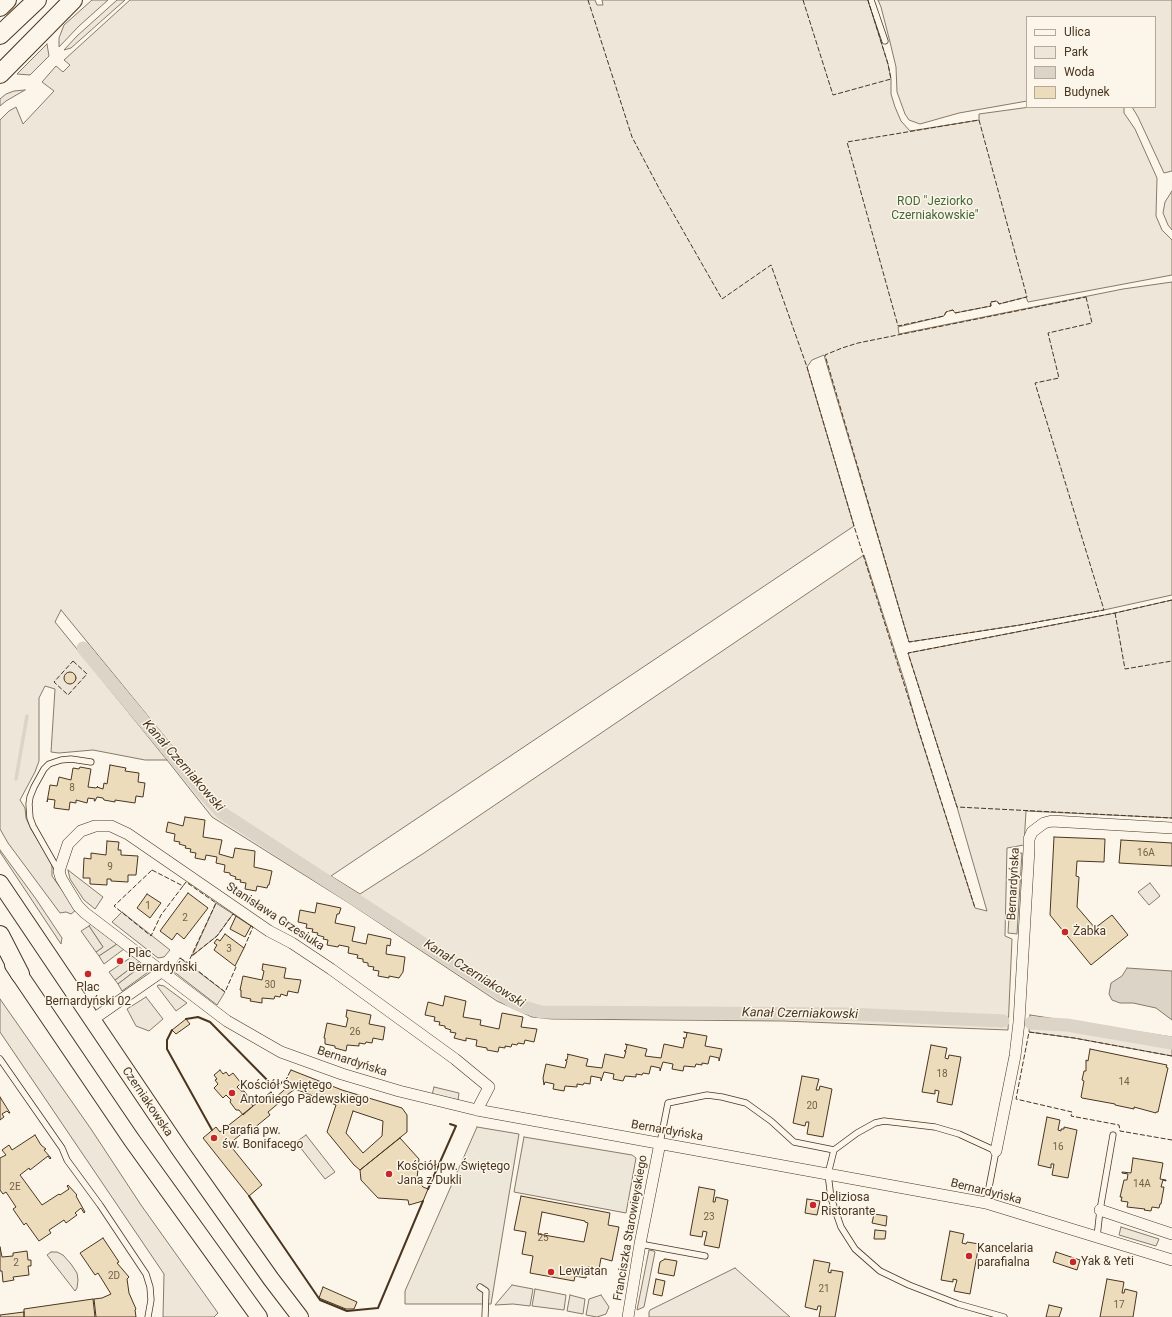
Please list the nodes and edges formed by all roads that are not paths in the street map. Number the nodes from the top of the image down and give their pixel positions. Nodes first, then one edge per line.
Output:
1 (7, 0) edge
2 (37, 0) edge
3 (73, 0) edge
4 (871, 0) edge
5 (0, 6) edge
6 (0, 35) edge
7 (885, 41) dead end
8 (0, 74) edge
9 (91, 762) dead end
10 (1172, 828) edge
11 (59, 871) junction
12 (0, 883) edge
13 (0, 934) edge
14 (0, 947) edge
15 (161, 972) junction
16 (20, 974) junction
17 (92, 1020) junction
18 (0, 1059) edge
19 (477, 1110) junction
20 (1113, 1135) dead end
21 (660, 1144) junction
22 (834, 1150) junction
23 (996, 1151) junction
24 (828, 1174) junction
25 (986, 1203) junction
26 (1100, 1210) junction
27 (1172, 1234) edge
28 (1097, 1237) junction
29 (640, 1244) junction
30 (705, 1256) dead end
31 (1172, 1260) edge
32 (480, 1287) dead end
33 (148, 1317) edge
34 (259, 1317) edge
35 (300, 1317) edge
36 (485, 1317) edge
37 (628, 1317) edge
38 (1004, 1317) edge

1 - 5 main road
2 - 6 main road
3 - 8 main road
4 - 7 lane
9 - 11 lane
10 - 23 street, Bernardyńska
11 - 15 street
11 - 19 street, Stanisława Grzesiuka
12 - 17 main road, Czerniakowska
13 - 16 main road
14 - 16 main road
15 - 17 street
15 - 19 street, Bernardyńska
16 - 34 main road
17 - 35 main road, Czerniakowska
18 - 33 lane
19 - 21 street, Bernardyńska
20 - 26 lane
21 - 22 lane
21 - 24 street, Bernardyńska
21 - 29 street, Franciszka Starowieyskiego
22 - 23 lane
22 - 24 lane
23 - 25 lane
24 - 25 street, Bernardyńska
24 - 38 lane
25 - 28 street, Bernardyńska
26 - 27 street
26 - 28 lane
28 - 31 street, Bernardyńska
29 - 30 lane
29 - 37 street, Franciszka Starowieyskiego
32 - 36 lane

